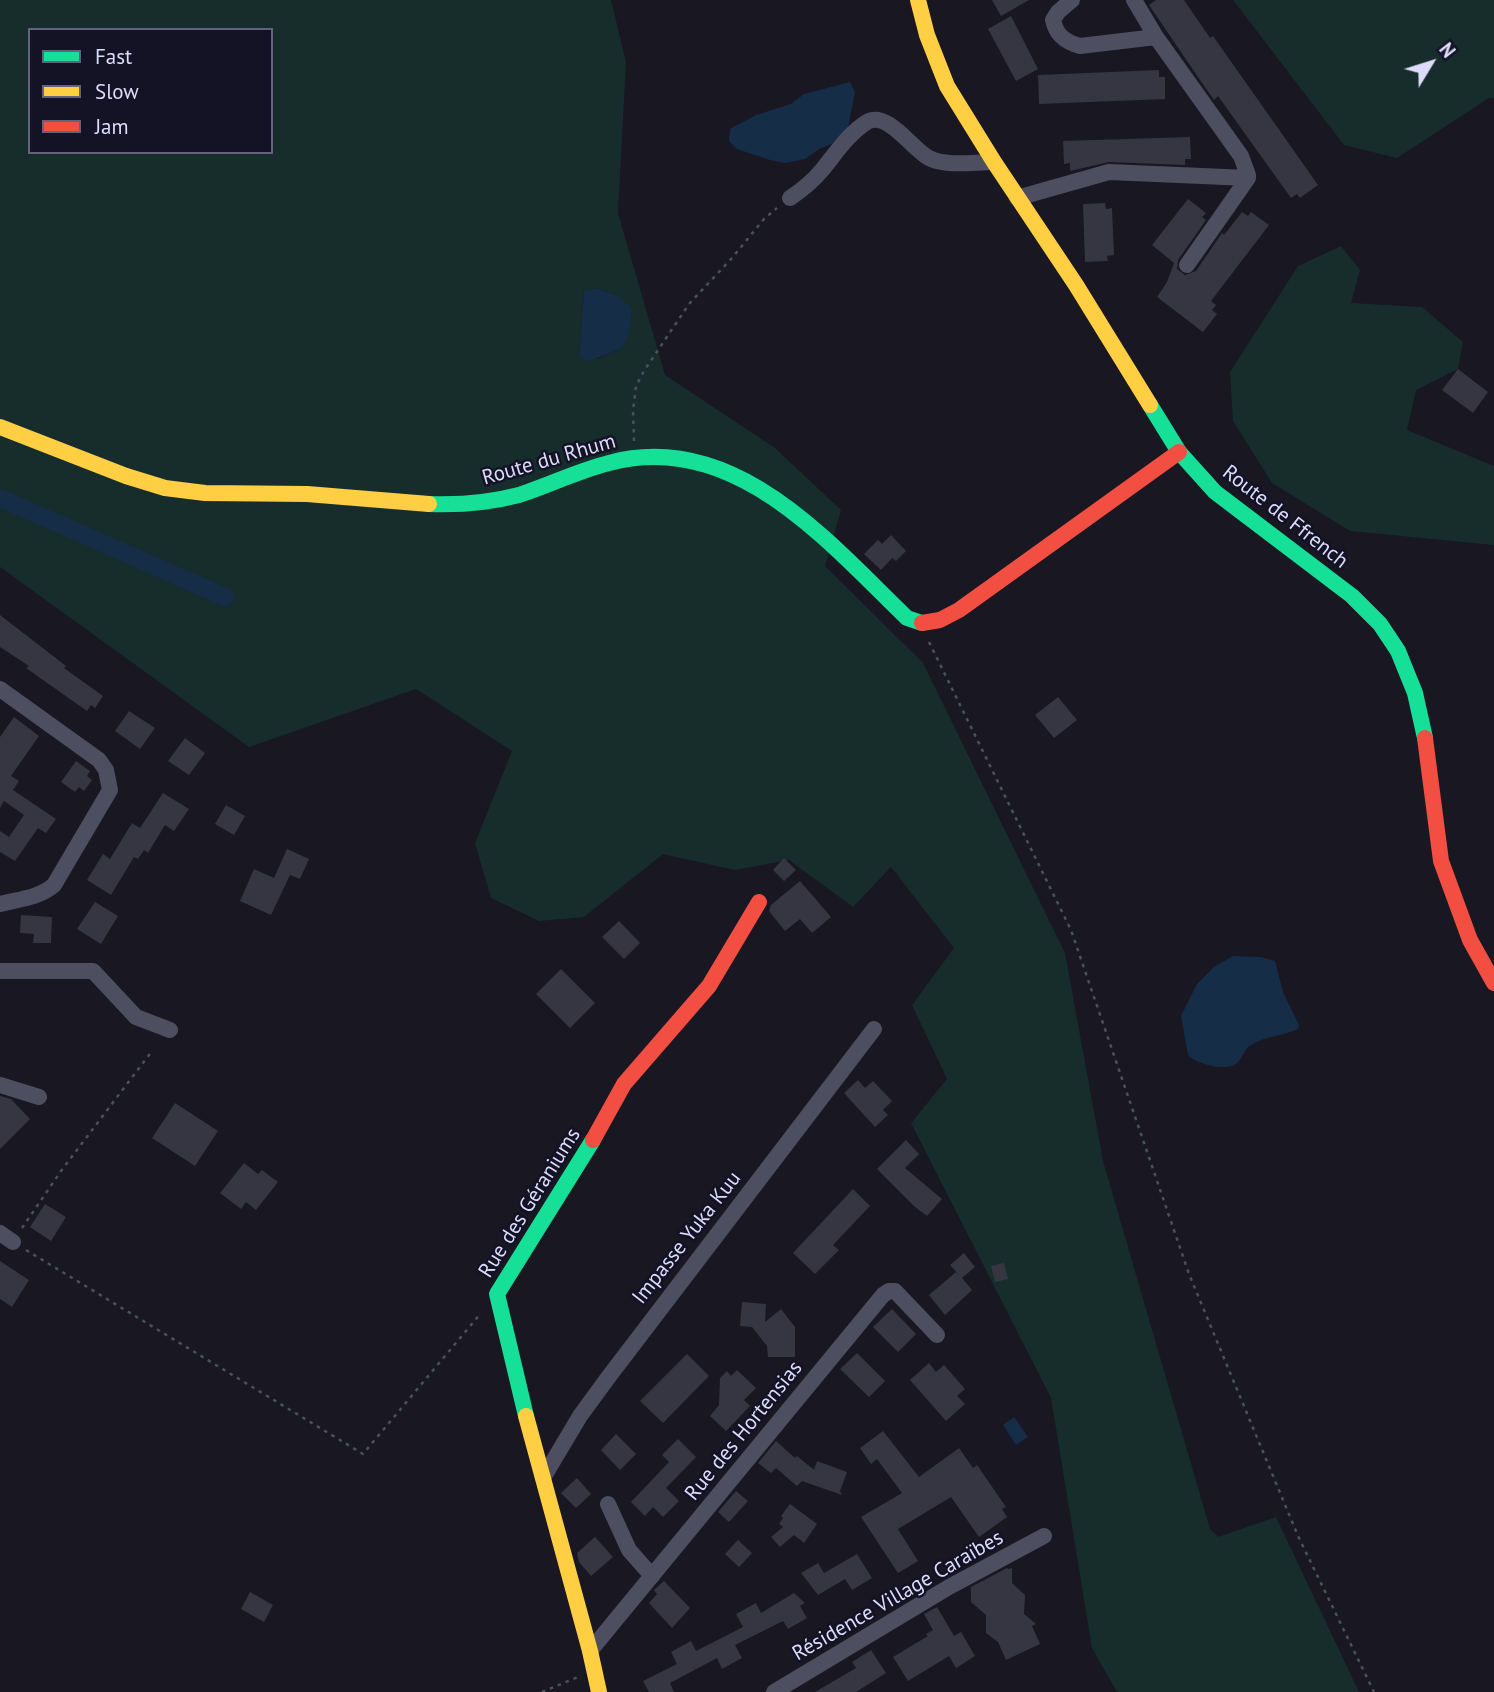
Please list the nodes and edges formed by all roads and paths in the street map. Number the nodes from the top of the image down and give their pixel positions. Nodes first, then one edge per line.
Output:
1 (918, 0) edge
2 (1072, 0) edge
3 (1134, 0) edge
4 (1156, 37) junction
5 (994, 162) junction
6 (1248, 178) junction
7 (790, 198) joint
8 (1017, 198) junction
9 (1188, 265) dead end
10 (0, 427) edge
11 (1179, 452) junction
12 (634, 458) junction
13 (920, 623) junction
14 (1, 692) edge
15 (759, 902) dead end
16 (0, 904) edge
17 (0, 971) edge
18 (1494, 983) edge
19 (874, 1029) dead end
20 (170, 1030) dead end
21 (152, 1051) dead end
22 (0, 1085) edge
23 (39, 1097) dead end
24 (7, 1238) edge
25 (497, 1294) junction
26 (937, 1335) dead end
27 (543, 1478) junction
28 (608, 1504) dead end
29 (1044, 1536) dead end
30 (652, 1576) junction
31 (590, 1651) junction
32 (594, 1670) junction
33 (542, 1692) edge
34 (599, 1692) edge
35 (774, 1692) edge
36 (1374, 1692) edge

1 - 5 street, Route de Ffrench
2 - 4 street
3 - 4 street
4 - 6 street
5 - 7 street
5 - 8 street, Route de Ffrench
6 - 8 street
6 - 9 street
7 - 12 path
8 - 11 street, Route de Ffrench
10 - 12 street, Route du Rhum
11 - 13 street
11 - 18 street, Route de Ffrench
12 - 13 street, Route du Rhum
13 - 36 path
14 - 16 street
15 - 25 street, Rue des Géraniums
17 - 20 street
19 - 27 street, Impasse Yuka Kuu
21 - 24 path
22 - 23 street
24 - 25 path
25 - 27 street, Rue des Géraniums
26 - 30 street, Rue des Hortensias
27 - 31 street, Rue des Géraniums
28 - 30 street
29 - 35 street, Résidence Village Caraïbes
30 - 31 street, Rue des Hortensias
31 - 32 street, Rue des Géraniums
32 - 33 path
32 - 34 street, Rue des Géraniums

